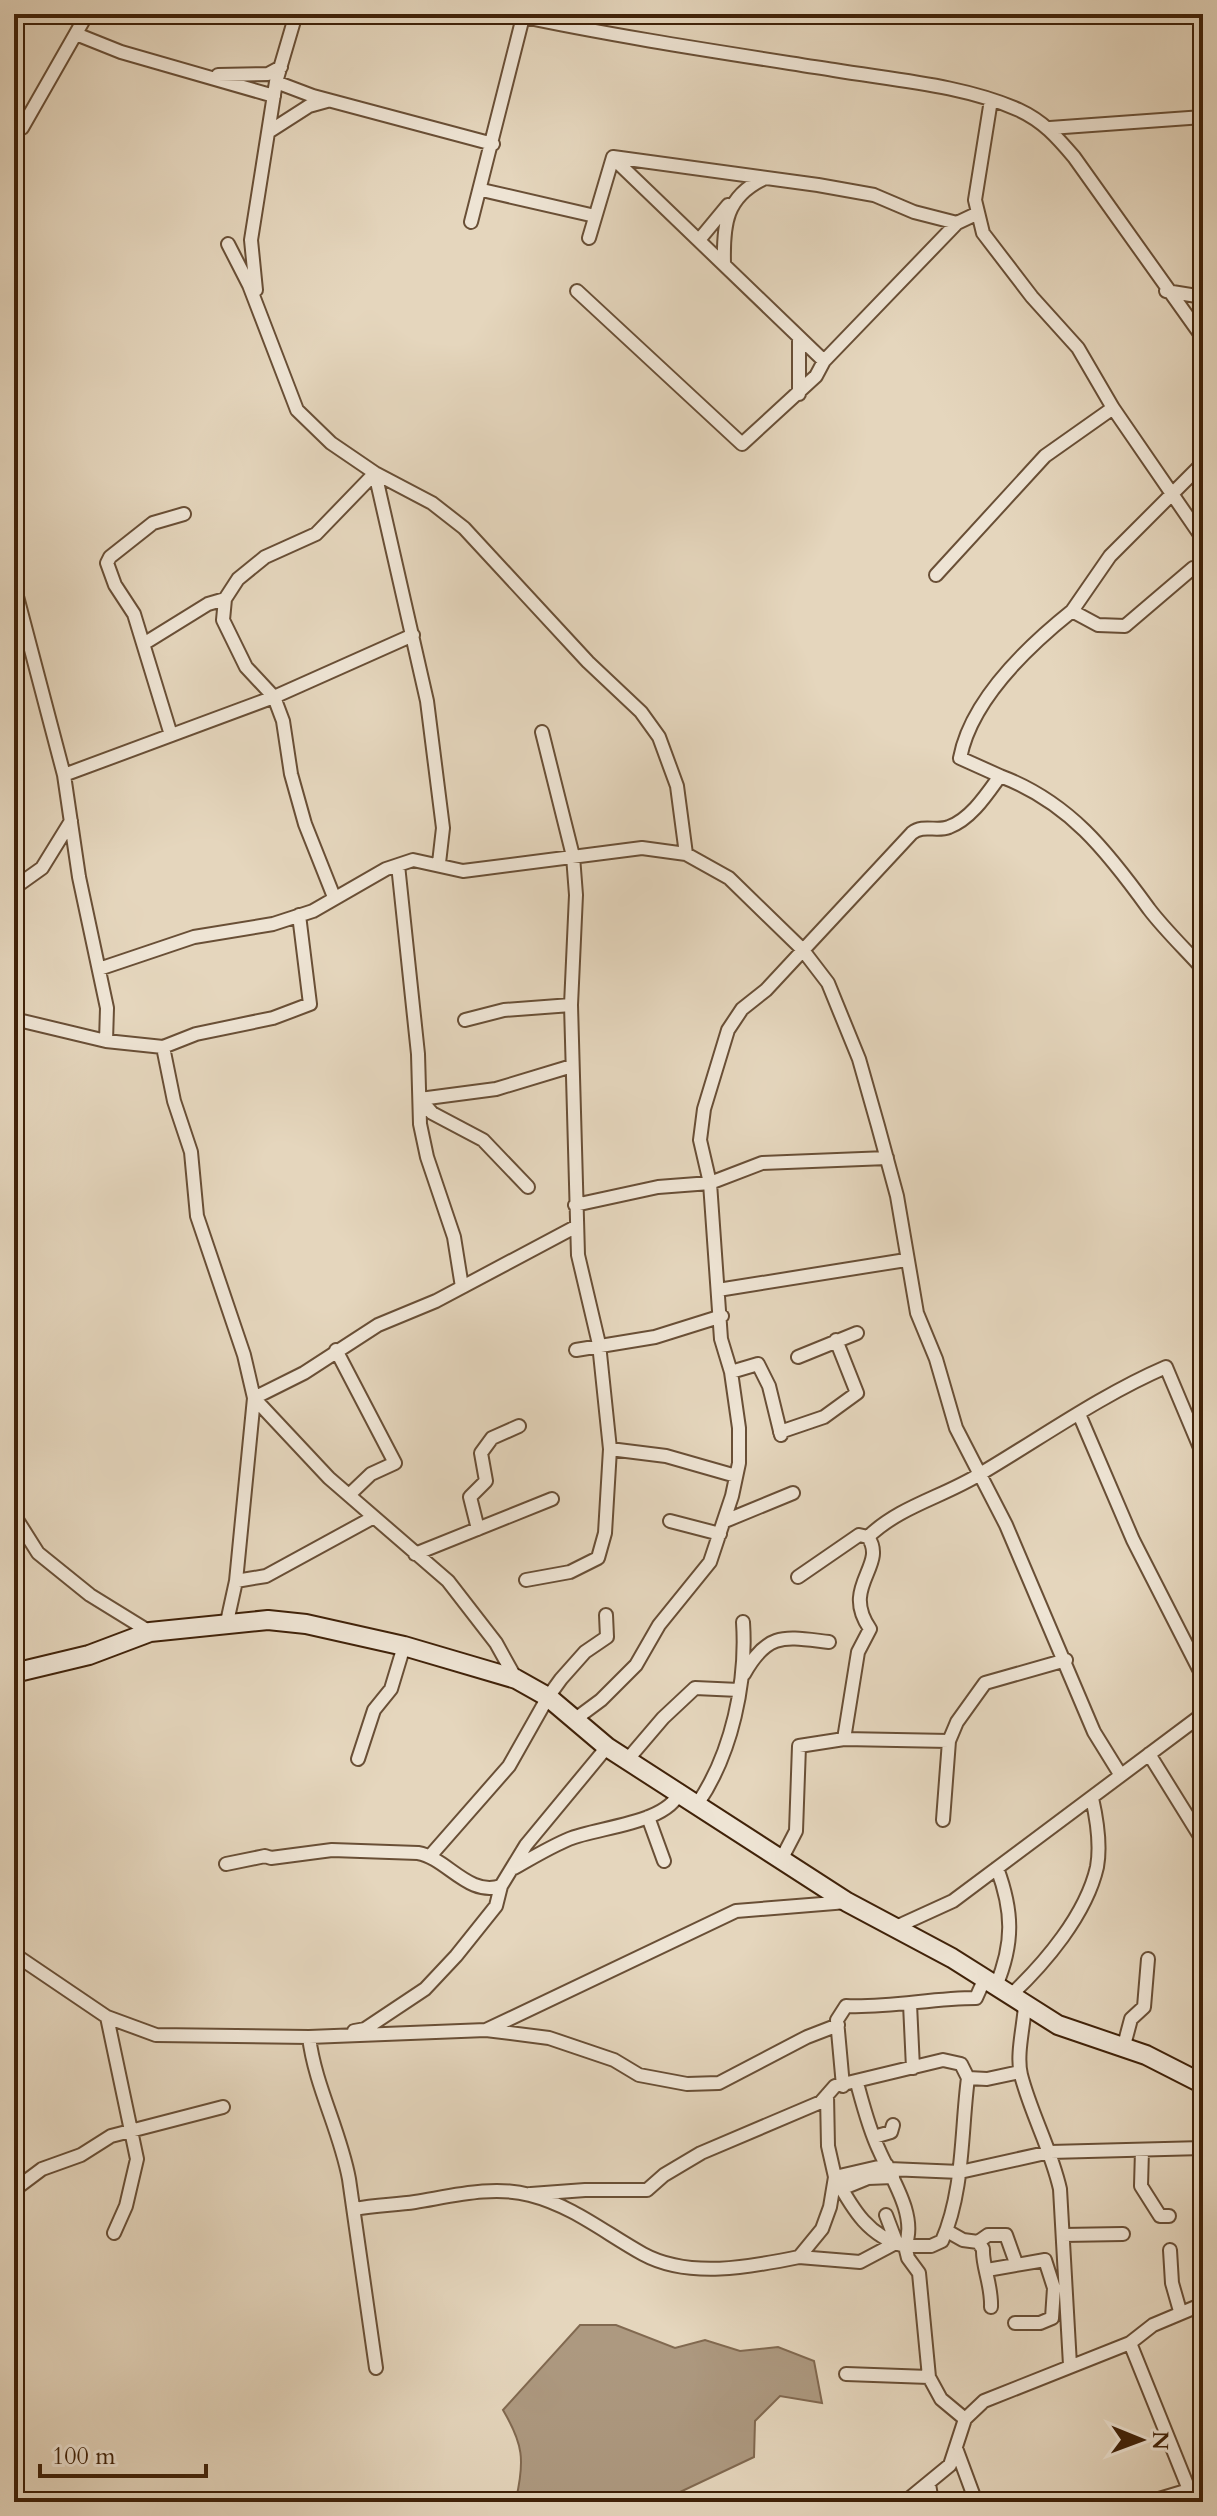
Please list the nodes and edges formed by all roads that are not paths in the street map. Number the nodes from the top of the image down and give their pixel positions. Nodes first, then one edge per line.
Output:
1 (87, 14) edge
2 (296, 14) edge
3 (516, 15) edge
4 (76, 34) junction
5 (281, 67) junction
6 (200, 75) junction
7 (276, 82) junction
8 (274, 96) junction
9 (991, 100) junction
10 (330, 101) junction
11 (1203, 117) edge
12 (22, 128) dead end
13 (1050, 128) junction
14 (270, 131) junction
15 (493, 144) junction
16 (613, 157) junction
17 (764, 178) junction
18 (482, 190) junction
19 (741, 190) junction
20 (976, 214) junction
21 (595, 216) junction
22 (471, 222) dead end
23 (957, 223) junction
24 (589, 238) dead end
25 (699, 240) junction
26 (228, 244) dead end
27 (724, 263) junction
28 (577, 291) dead end
29 (1166, 291) junction
30 (1203, 297) edge
31 (257, 305) junction
32 (1203, 338) edge
33 (799, 339) junction
34 (824, 361) junction
35 (799, 394) junction
36 (1113, 408) junction
37 (1203, 463) edge
38 (375, 473) junction
39 (1173, 491) junction
40 (184, 514) dead end
41 (1203, 539) edge
42 (1203, 568) edge
43 (936, 575) dead end
44 (14, 585) edge
45 (225, 599) junction
46 (1072, 611) junction
47 (413, 635) junction
48 (145, 643) junction
49 (274, 697) junction
50 (542, 732) dead end
51 (171, 735) junction
52 (64, 775) junction
53 (1000, 776) junction
54 (71, 821) junction
55 (686, 854) junction
56 (573, 856) junction
57 (439, 863) junction
58 (398, 865) junction
59 (14, 888) edge
60 (334, 897) junction
61 (299, 915) junction
62 (802, 949) junction
63 (99, 969) junction
64 (1203, 969) edge
65 (571, 1005) junction
66 (14, 1019) edge
67 (465, 1020) dead end
68 (106, 1041) junction
69 (163, 1047) junction
70 (572, 1066) junction
71 (420, 1099) junction
72 (887, 1158) junction
73 (710, 1183) junction
74 (528, 1187) dead end
75 (575, 1205) junction
76 (577, 1226) junction
77 (906, 1260) junction
78 (462, 1287) junction
79 (718, 1290) junction
80 (722, 1316) junction
81 (857, 1333) dead end
82 (836, 1340) junction
83 (599, 1344) junction
84 (336, 1350) junction
85 (576, 1350) dead end
86 (798, 1357) dead end
87 (731, 1372) junction
88 (254, 1398) junction
89 (1079, 1414) junction
90 (519, 1426) dead end
91 (610, 1449) junction
92 (1203, 1455) edge
93 (736, 1476) junction
94 (978, 1476) junction
95 (793, 1493) dead end
96 (349, 1495) junction
97 (552, 1499) dead end
98 (14, 1515) edge
99 (374, 1517) junction
100 (670, 1521) dead end
101 (725, 1521) junction
102 (478, 1529) junction
103 (720, 1534) junction
104 (868, 1537) junction
105 (415, 1554) junction
106 (798, 1577) dead end
107 (526, 1580) dead end
108 (236, 1581) junction
109 (606, 1615) dead end
110 (227, 1622) junction
111 (743, 1622) dead end
112 (150, 1632) junction
113 (829, 1642) dead end
114 (404, 1646) junction
115 (1066, 1660) junction
116 (14, 1673) edge
117 (1203, 1677) edge
118 (516, 1679) junction
119 (740, 1685) junction
120 (548, 1697) junction
121 (1203, 1714) edge
122 (574, 1720) junction
123 (844, 1739) junction
124 (949, 1741) junction
125 (607, 1747) junction
126 (1149, 1754) junction
127 (358, 1759) dead end
128 (628, 1759) junction
129 (1120, 1774) junction
130 (680, 1791) junction
131 (1092, 1798) junction
132 (698, 1803) junction
133 (648, 1817) junction
134 (943, 1820) dead end
135 (1202, 1836) edge
136 (431, 1855) junction
137 (782, 1858) junction
138 (664, 1861) dead end
139 (226, 1864) dead end
140 (514, 1868) junction
141 (997, 1868) junction
142 (501, 1886) junction
143 (847, 1902) junction
144 (896, 1927) junction
145 (14, 1954) edge
146 (1148, 1959) dead end
147 (1004, 1991) junction
148 (910, 2004) junction
149 (107, 2017) junction
150 (838, 2025) junction
151 (486, 2030) junction
152 (338, 2035) junction
153 (309, 2037) junction
154 (1123, 2049) junction
155 (913, 2068) junction
156 (1020, 2072) junction
157 (968, 2078) junction
158 (857, 2083) junction
159 (1203, 2084) edge
160 (843, 2086) junction
161 (827, 2095) junction
162 (223, 2107) dead end
163 (893, 2125) dead end
164 (133, 2128) junction
165 (874, 2137) junction
166 (1203, 2148) edge
167 (1142, 2150) junction
168 (1050, 2152) junction
169 (890, 2170) junction
170 (960, 2172) junction
171 (838, 2183) junction
172 (14, 2190) edge
173 (530, 2195) junction
174 (355, 2209) junction
175 (886, 2215) dead end
176 (1169, 2216) dead end
177 (947, 2231) junction
178 (114, 2233) dead end
179 (1123, 2234) dead end
180 (1063, 2235) junction
181 (978, 2242) junction
182 (898, 2245) junction
183 (1170, 2250) dead end
184 (799, 2257) junction
185 (1016, 2263) junction
186 (987, 2270) junction
187 (1203, 2304) edge
188 (991, 2307) dead end
189 (1180, 2311) junction
190 (1015, 2323) dead end
191 (1130, 2343) junction
192 (1070, 2365) junction
193 (376, 2368) dead end
194 (846, 2374) dead end
195 (929, 2377) junction
196 (965, 2419) junction
197 (956, 2448) junction
198 (929, 2484) junction
199 (1191, 2496) edge
200 (905, 2502) edge
201 (932, 2502) edge
202 (976, 2502) edge
203 (1149, 2502) edge

1 - 4 street
2 - 5 street
3 - 9 street
3 - 15 street
4 - 6 street
4 - 12 street
5 - 6 street
5 - 7 street
6 - 8 street
7 - 8 street
7 - 10 street
8 - 14 street
9 - 13 street
9 - 20 street
10 - 14 street
10 - 15 street
11 - 13 street
13 - 29 street
14 - 31 street
15 - 18 street
16 - 17 street
16 - 21 street
16 - 25 street
17 - 19 street
17 - 23 street
18 - 21 street
18 - 22 street
19 - 25 street
19 - 27 street
20 - 23 street
20 - 36 street
21 - 24 street
23 - 34 street
25 - 27 street
26 - 31 street
27 - 33 street
28 - 35 street
29 - 30 street
29 - 32 street
31 - 38 street
33 - 34 street
33 - 35 street
34 - 35 street
36 - 39 street
36 - 43 street
37 - 39 street
38 - 45 street
38 - 47 street
38 - 55 street
39 - 41 street
39 - 46 street
40 - 48 street
42 - 46 street
44 - 52 street
45 - 48 street
45 - 49 street
46 - 53 street
47 - 49 street
47 - 57 street
48 - 51 street
49 - 51 street
49 - 60 street
50 - 56 street
51 - 52 street
52 - 54 street
53 - 62 street
53 - 64 street
54 - 59 street
54 - 63 street
55 - 56 street
55 - 62 street
56 - 57 street
56 - 65 street
57 - 58 street
58 - 60 street
58 - 71 street
60 - 61 street
61 - 63 street
61 - 69 street
62 - 72 street
62 - 73 street
63 - 68 street
65 - 67 street
65 - 70 street
66 - 68 street
68 - 69 street
69 - 88 street
70 - 71 street
70 - 75 street
71 - 74 street
71 - 78 street
72 - 73 street
72 - 77 street
73 - 75 street
73 - 79 street
75 - 76 street
76 - 78 street
76 - 83 street
77 - 79 street
77 - 94 street
78 - 84 street
79 - 80 street
80 - 83 street
80 - 87 street
81 - 82 street
82 - 86 street
82 - 87 street
83 - 85 street
83 - 91 street
84 - 88 street
84 - 96 street
87 - 93 street
88 - 96 street
88 - 108 street
89 - 92 street
89 - 94 street
89 - 117 street
90 - 102 street
91 - 93 street
91 - 107 street
93 - 101 street
94 - 104 street
94 - 115 street
95 - 101 street
96 - 99 street
97 - 102 street
98 - 112 street
99 - 105 street
99 - 108 street
100 - 103 street
101 - 103 street
102 - 105 street
103 - 122 street
104 - 106 street
104 - 123 street
105 - 118 street
108 - 110 street
109 - 120 street
110 - 112 main road
110 - 114 main road
111 - 119 street
112 - 116 main road
113 - 119 street
114 - 118 main road
114 - 127 street
115 - 124 street
115 - 129 street
118 - 120 main road
119 - 128 street
119 - 132 street
120 - 122 main road
120 - 136 street
121 - 126 street
122 - 125 main road
123 - 124 street
123 - 137 street
124 - 134 street
125 - 128 main road
125 - 140 street
126 - 129 street
126 - 135 street
128 - 130 main road
129 - 131 street
130 - 132 main road
130 - 133 street
131 - 141 street
131 - 147 street
132 - 137 main road
133 - 138 street
133 - 140 street
136 - 139 street
136 - 142 street
137 - 143 main road
140 - 142 street
141 - 144 street
141 - 147 street
142 - 152 street
143 - 144 main road
143 - 151 street
144 - 147 main road
145 - 149 street
146 - 154 street
147 - 148 street
147 - 154 main road
147 - 156 street
148 - 150 street
148 - 155 street
149 - 153 street
149 - 164 street
150 - 151 street
150 - 160 street
151 - 152 street
152 - 153 street
153 - 174 street
154 - 159 main road
155 - 157 street
155 - 158 street
156 - 157 street
156 - 168 street
157 - 170 street
158 - 160 street
158 - 165 street
160 - 161 street
161 - 171 street
161 - 173 street
162 - 164 street
163 - 165 street
164 - 172 street
164 - 178 street
165 - 169 street
166 - 167 street
167 - 168 street
167 - 176 street
168 - 170 street
168 - 180 street
169 - 170 street
169 - 171 street
169 - 182 street
170 - 177 street
171 - 182 street
171 - 184 street
173 - 174 street
173 - 184 street
174 - 193 street
175 - 182 street
177 - 181 street
177 - 182 street
179 - 180 street
180 - 192 street
181 - 185 street
181 - 186 street
182 - 184 street
182 - 195 street
183 - 189 street
185 - 186 street
185 - 190 street
186 - 188 street
187 - 189 street
189 - 191 street
191 - 192 street
191 - 199 street
192 - 196 street
194 - 195 street
195 - 196 street
196 - 197 street
197 - 198 street
197 - 202 street
198 - 200 street
198 - 201 street
199 - 203 street

